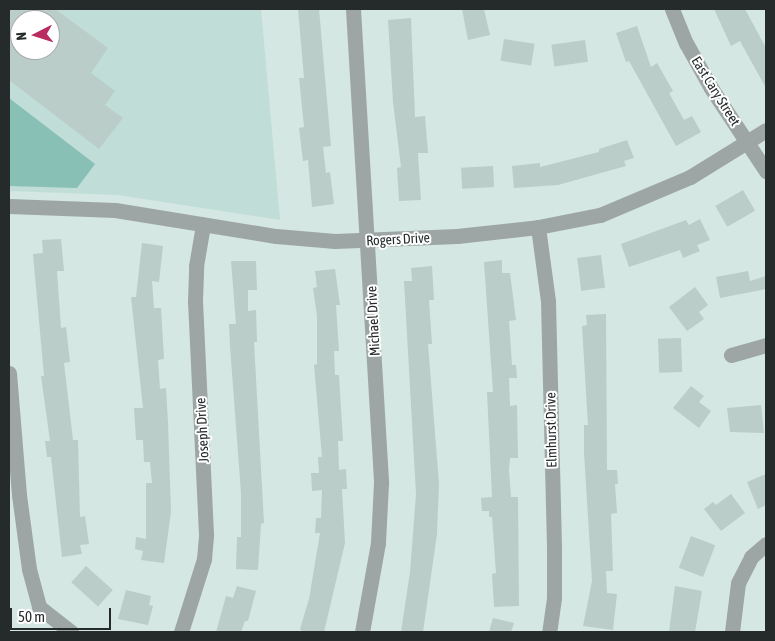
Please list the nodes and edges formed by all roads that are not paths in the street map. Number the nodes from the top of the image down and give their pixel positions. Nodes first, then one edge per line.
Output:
1 (353, 9) edge
2 (672, 9) edge
3 (766, 130) edge
4 (747, 141) junction
5 (766, 171) edge
6 (9, 206) edge
7 (203, 225) junction
8 (538, 228) junction
9 (369, 241) junction
10 (766, 345) edge
11 (731, 355) dead end
12 (9, 373) edge
13 (766, 544) edge
14 (71, 632) edge
15 (181, 632) edge
16 (362, 632) edge
17 (549, 632) edge
18 (732, 632) edge

1 - 9 street, Michael Drive
2 - 4 street, East Cary Street
3 - 4 street, Rogers Drive
4 - 5 street, East Cary Street
4 - 8 street, Rogers Drive
6 - 7 street, Rogers Drive
7 - 9 street, Rogers Drive
7 - 15 street, Joseph Drive
8 - 9 street, Rogers Drive
8 - 17 street, Elmhurst Drive
9 - 16 street, Michael Drive
10 - 11 street
12 - 14 street
13 - 18 street

